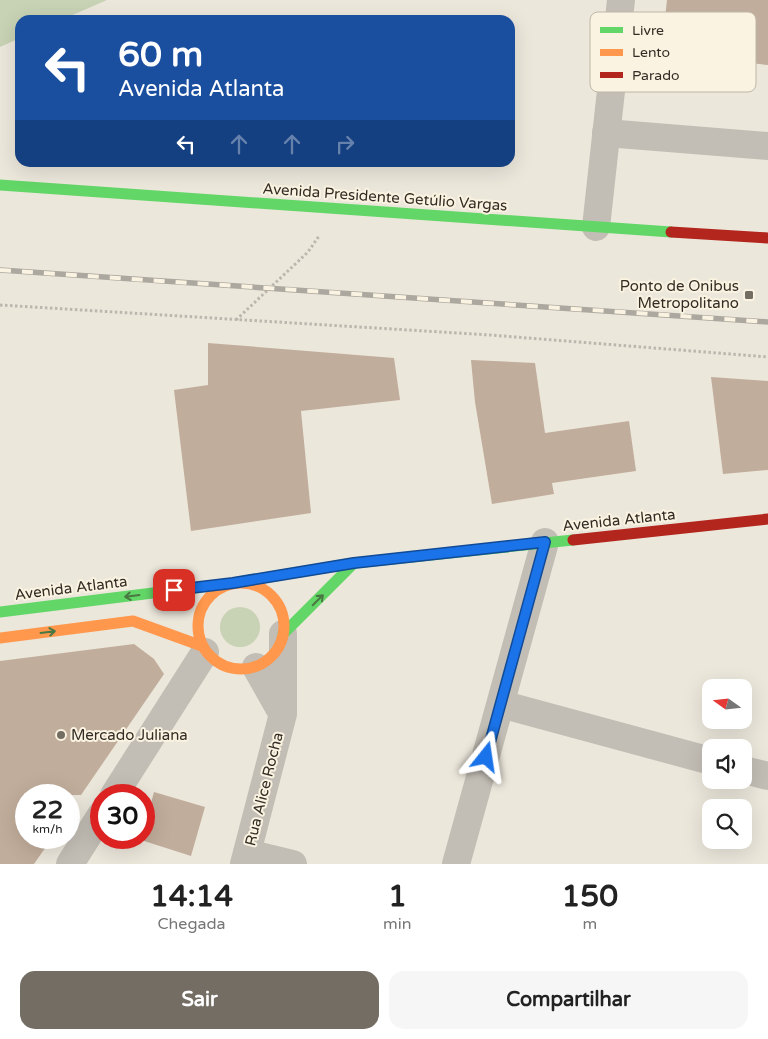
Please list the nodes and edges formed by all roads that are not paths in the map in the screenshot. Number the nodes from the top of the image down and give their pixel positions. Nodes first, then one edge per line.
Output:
1 (610, 92) edge
2 (606, 133) junction
3 (768, 146) edge
4 (0, 185) edge
5 (596, 226) junction
6 (768, 238) edge
7 (768, 520) edge
8 (545, 542) junction
9 (354, 563) junction
10 (233, 583) junction
11 (0, 612) edge
12 (283, 634) junction
13 (0, 638) edge
14 (204, 649) junction
15 (256, 667) junction
16 (501, 704) junction
17 (283, 714) junction
18 (702, 759) edge
19 (752, 772) edge
20 (768, 776) edge
21 (121, 784) edge
22 (90, 832) edge
23 (246, 858) edge
24 (70, 864) edge
25 (294, 864) edge
26 (456, 864) edge

1 - 2 street
2 - 3 street
2 - 5 street
4 - 5 street, Avenida Presidente Getúlio Vargas
5 - 6 street, Avenida Presidente Getúlio Vargas
7 - 8 street, Avenida Atlanta
8 - 9 street, Avenida Atlanta
8 - 16 street
9 - 10 street, Avenida Atlanta
12 -> 9 street
10 -> 11 street, Avenida Atlanta
10 - 12 street
10 - 14 street
12 - 15 street
12 - 17 street, Rua Alice Rocha
13 -> 14 street
14 - 15 street
14 - 21 street
15 - 17 street, Rua Alice Rocha
16 - 18 street
16 - 26 street
17 - 23 street, Rua Alice Rocha
19 - 20 street
22 - 24 street
23 - 25 street

